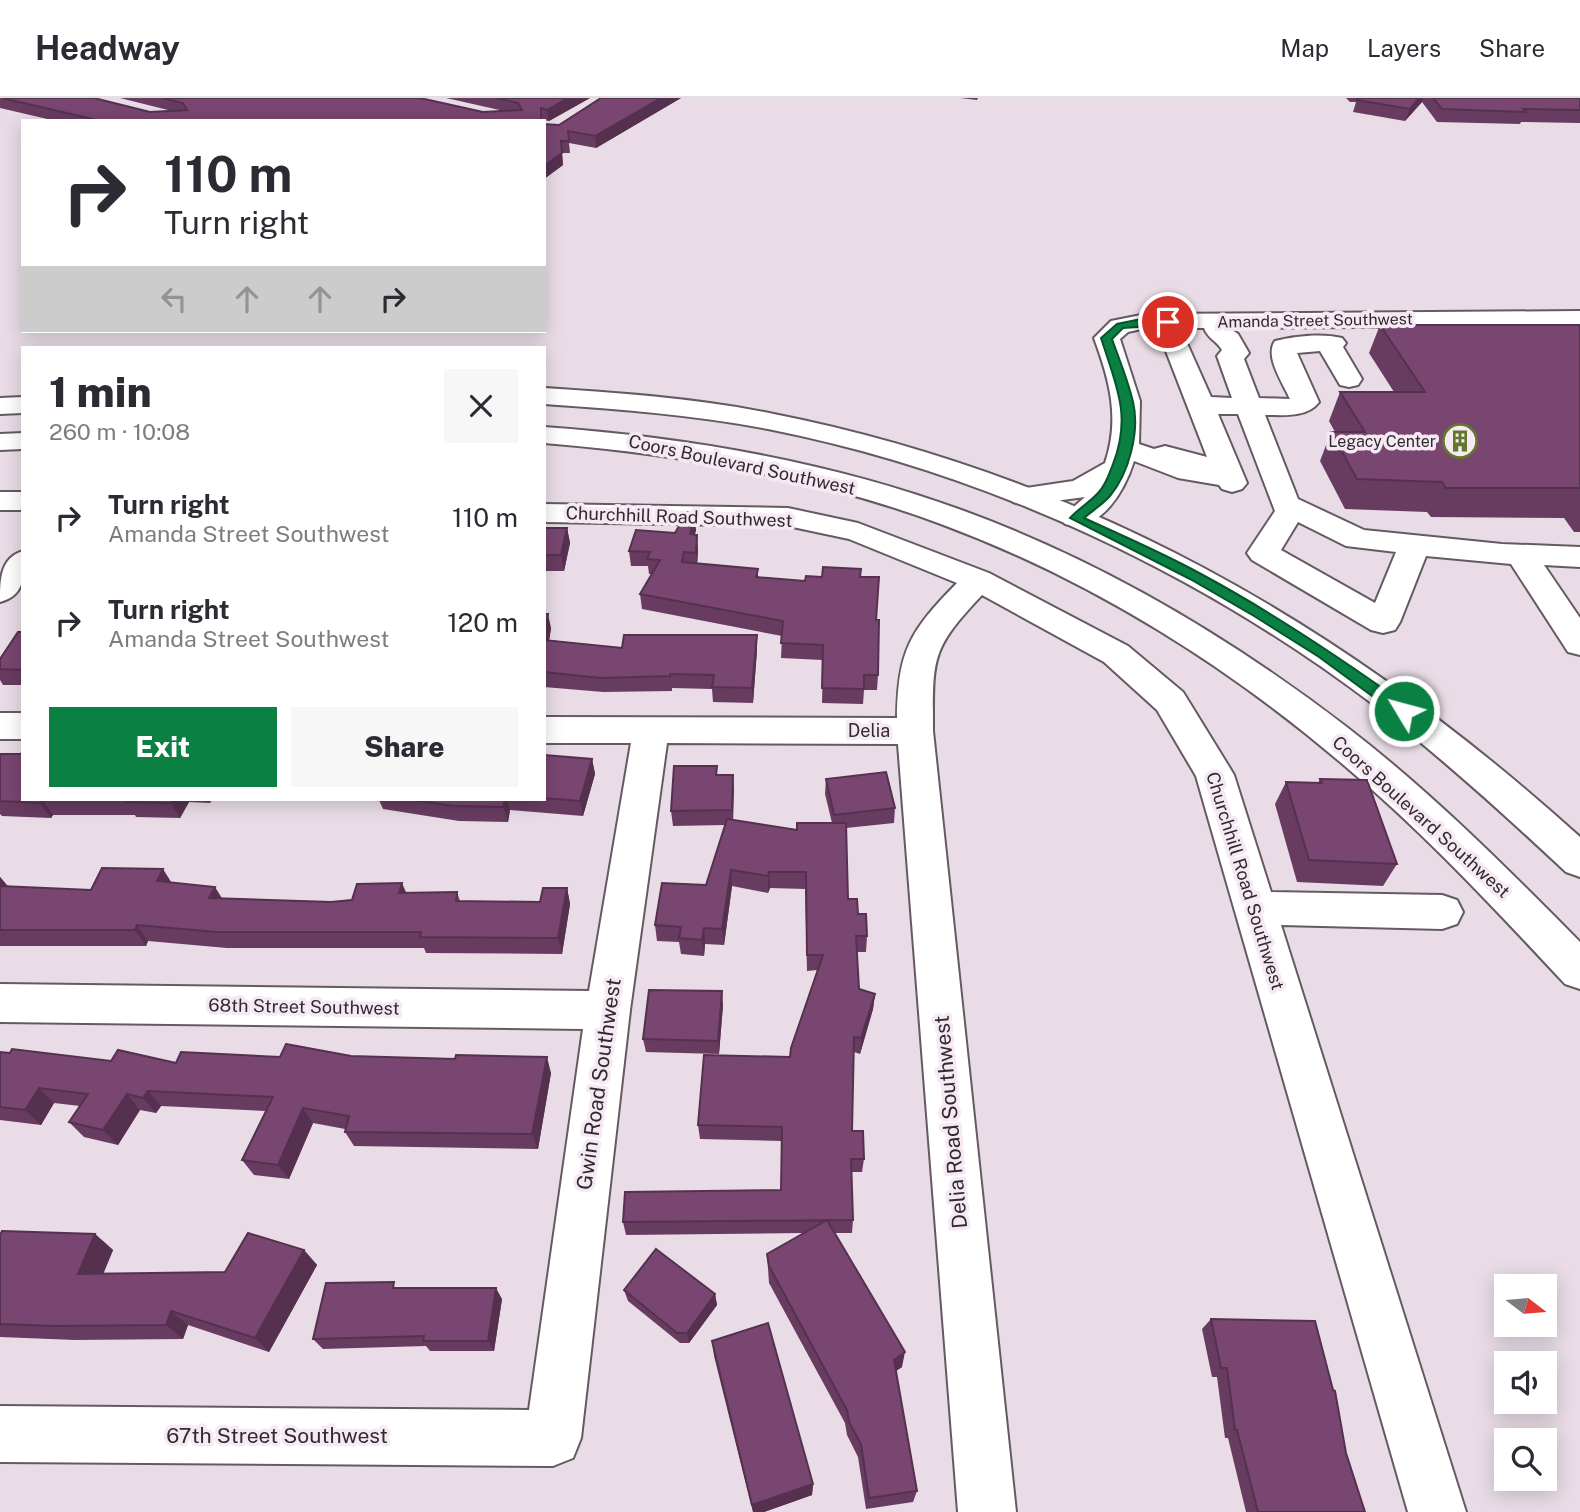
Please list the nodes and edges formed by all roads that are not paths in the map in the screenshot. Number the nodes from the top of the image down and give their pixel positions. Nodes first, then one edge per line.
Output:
1 (1580, 318) edge
2 (1221, 337) junction
3 (1580, 339) edge
4 (1328, 343) junction
5 (1177, 346) dead end
6 (1349, 379) dead end
7 (546, 397) edge
8 (21, 405) edge
9 (1201, 405) junction
10 (1248, 405) junction
11 (0, 406) edge
12 (546, 435) edge
13 (21, 441) edge
14 (0, 442) edge
15 (1121, 458) junction
16 (1218, 475) junction
17 (1024, 496) junction
18 (0, 501) edge
19 (21, 501) edge
20 (1288, 505) junction
21 (546, 513) edge
22 (1076, 518) junction
23 (961, 520) junction
24 (1414, 547) junction
25 (1521, 555) junction
26 (1580, 557) edge
27 (21, 564) edge
28 (978, 580) junction
29 (0, 593) edge
30 (1580, 644) edge
31 (0, 726) edge
32 (21, 726) edge
33 (546, 730) edge
34 (651, 731) junction
35 (915, 731) junction
36 (1580, 861) edge
37 (1254, 908) junction
38 (1442, 912) dead end
39 (1580, 971) edge
40 (0, 1003) edge
41 (607, 1010) junction
42 (0, 1434) edge
43 (553, 1438) joint
44 (988, 1512) edge
45 (1437, 1512) edge

1 - 2 street, Amanda Street Southwest
2 - 10 street
2 - 15 street, Amanda Street Southwest
3 - 4 street
4 - 6 street
4 - 10 street
5 - 9 street
7 - 17 street
8 - 11 street
9 - 10 street
9 - 16 street
10 - 20 street
12 - 23 street, Coors Boulevard Southwest
13 - 14 street
15 - 16 street
15 - 17 street
15 - 22 street, Amanda Street Southwest
16 - 20 street
17 - 22 street
18 - 19 street
20 - 24 street
20 - 24 street
21 - 28 street, Churchhill Road Southwest
22 - 23 street, Amanda Street Southwest
22 - 36 street
23 - 39 street, Coors Boulevard Southwest
24 - 25 street
25 - 26 street
25 - 30 street
27 - 29 street
28 - 35 street, Delia
28 - 37 street, Churchhill Road Southwest
31 - 32 street
33 - 34 street, Delia
34 - 35 street, Delia
34 - 41 street, Gwin Road Southwest
35 - 44 street, Delia Road Southwest
37 - 38 street
37 - 45 street, Churchhill Road Southwest
40 - 41 street, 68th Street Southwest
41 - 43 street, Gwin Road Southwest
42 - 43 street, 67th Street Southwest

